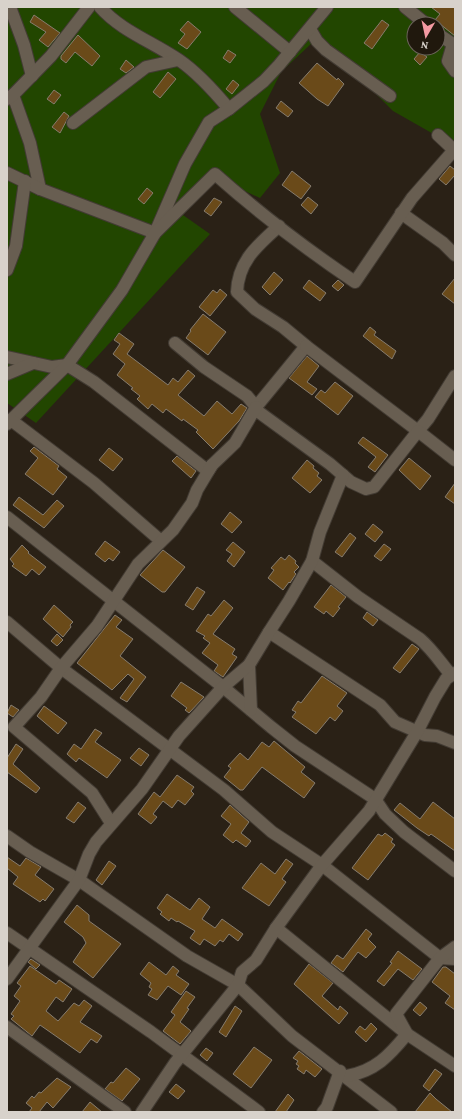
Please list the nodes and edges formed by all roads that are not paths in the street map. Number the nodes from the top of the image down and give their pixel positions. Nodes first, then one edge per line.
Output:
1 (10, 7) edge
2 (89, 7) edge
3 (100, 7) edge
4 (236, 7) edge
5 (327, 7) edge
6 (405, 7) edge
7 (416, 16) edge
8 (310, 29) junction
9 (446, 40) edge
10 (290, 52) junction
11 (178, 60) junction
12 (455, 71) edge
13 (32, 76) junction
14 (390, 96) dead end
15 (10, 97) edge
16 (229, 109) junction
17 (73, 123) dead end
18 (438, 135) dead end
19 (455, 150) edge
20 (7, 173) edge
21 (25, 181) junction
22 (40, 188) junction
23 (401, 213) junction
24 (279, 226) junction
25 (155, 233) junction
26 (455, 255) edge
27 (7, 270) edge
28 (175, 343) dead end
29 (306, 346) junction
30 (7, 357) edge
31 (33, 363) junction
32 (67, 365) junction
33 (7, 374) edge
34 (455, 376) edge
35 (256, 408) junction
36 (9, 422) edge
37 (418, 431) junction
38 (455, 460) edge
39 (208, 470) junction
40 (343, 475) junction
41 (7, 517) edge
42 (161, 541) junction
43 (312, 561) junction
44 (113, 601) junction
45 (7, 622) edge
46 (269, 632) junction
47 (249, 665) junction
48 (61, 668) junction
49 (453, 674) edge
50 (223, 687) junction
51 (251, 710) junction
52 (9, 729) edge
53 (417, 732) junction
54 (455, 743) edge
55 (170, 750) junction
56 (375, 799) junction
57 (111, 824) junction
58 (7, 836) edge
59 (322, 865) junction
60 (455, 871) edge
61 (79, 880) junction
62 (276, 928) junction
63 (7, 933) edge
64 (455, 947) edge
65 (28, 949) junction
66 (440, 958) junction
67 (455, 958) edge
68 (7, 979) edge
69 (238, 985) junction
70 (7, 1027) edge
71 (408, 1034) junction
72 (182, 1056) junction
73 (455, 1066) edge
74 (343, 1073) junction
75 (125, 1112) edge
76 (142, 1112) edge
77 (258, 1112) edge
78 (323, 1112) edge
79 (391, 1112) edge

1 - 13 street
2 - 13 street
3 - 11 street
4 - 10 street
5 - 8 street
6 - 7 street
8 - 10 street
8 - 14 street
9 - 12 street
10 - 16 street
11 - 16 street
11 - 17 street
13 - 15 street
15 - 22 street
16 - 25 street
18 - 19 street
19 - 23 street
20 - 21 street
21 - 22 street
21 - 27 street
22 - 25 street
23 - 24 street
23 - 26 street
24 - 25 street
24 - 29 street
25 - 32 street
28 - 35 street
29 - 35 street
29 - 37 street
30 - 31 street
31 - 32 street
31 - 33 street
32 - 36 street
32 - 39 street
34 - 37 street
35 - 39 street
35 - 40 street
36 - 42 street
37 - 38 street
37 - 40 street
39 - 42 street
40 - 43 street
41 - 44 street
42 - 44 street
43 - 46 street
43 - 49 street
44 - 48 street
44 - 50 street
45 - 48 street
46 - 47 street
46 - 53 street
47 - 50 street
47 - 51 street
48 - 52 street
48 - 55 street
49 - 53 street
50 - 51 street
50 - 55 street
51 - 56 street
52 - 57 street
53 - 54 street
53 - 56 street
55 - 57 street
55 - 59 street
56 - 59 street
56 - 60 street
57 - 61 street
58 - 61 street
59 - 62 street
59 - 66 street
61 - 65 street
61 - 69 street
62 - 69 street
62 - 71 street
63 - 65 street
64 - 66 street
65 - 68 street
65 - 72 street
66 - 67 street
66 - 71 street
69 - 72 street
69 - 74 street
70 - 75 street
71 - 73 street
71 - 74 street
72 - 76 street
72 - 77 street
74 - 78 street
74 - 79 street

